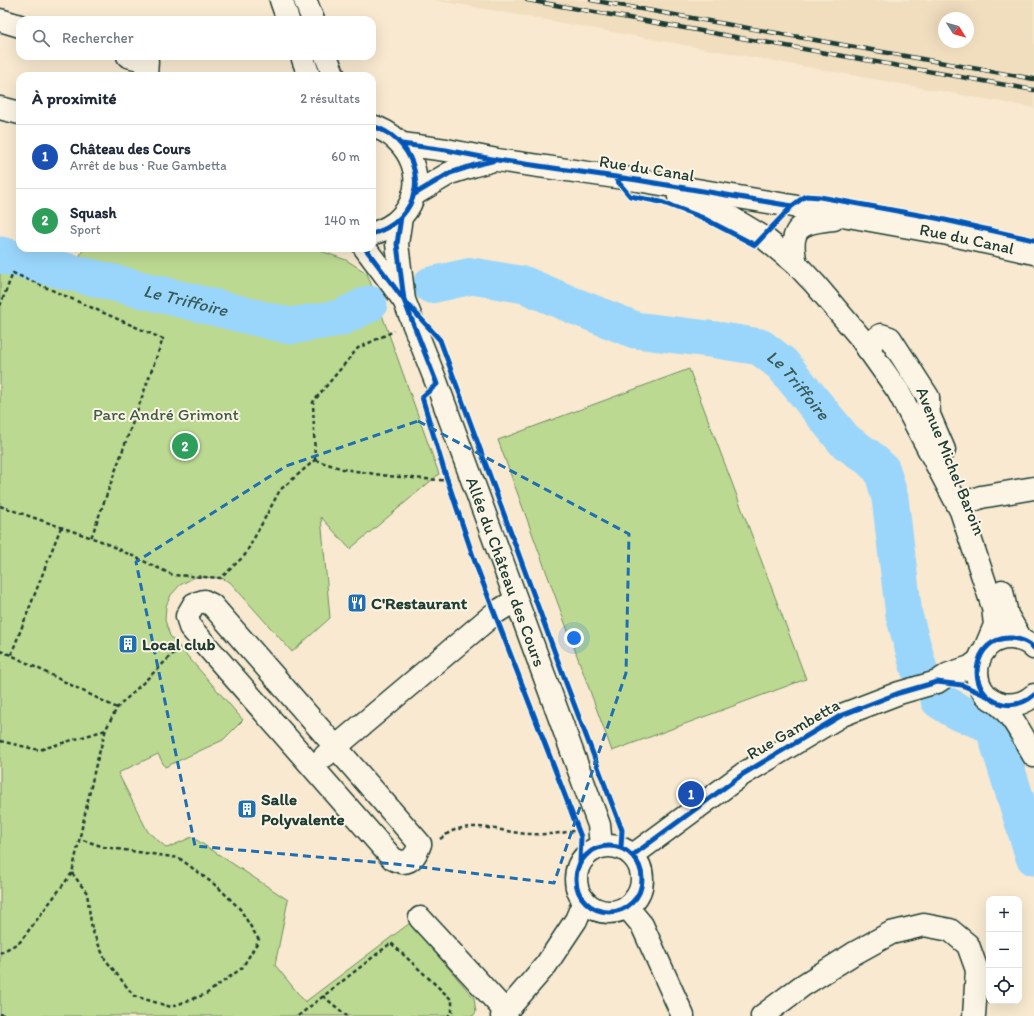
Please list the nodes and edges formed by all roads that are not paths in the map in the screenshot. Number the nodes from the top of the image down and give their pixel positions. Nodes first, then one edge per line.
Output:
1 (280, 0) edge
2 (305, 0) edge
3 (286, 16) edge
4 (311, 16) edge
5 (0, 20) edge
6 (16, 25) edge
7 (143, 60) edge
8 (303, 60) edge
9 (328, 60) edge
10 (146, 72) edge
11 (308, 72) edge
12 (332, 72) edge
13 (0, 108) edge
14 (16, 112) edge
15 (376, 127) edge
16 (402, 144) junction
17 (497, 160) junction
18 (637, 180) junction
19 (413, 195) junction
20 (401, 217) junction
21 (858, 218) junction
22 (376, 232) edge
23 (368, 252) edge
24 (1034, 253) edge
25 (796, 264) junction
26 (404, 300) junction
27 (868, 348) junction
28 (1034, 488) edge
29 (969, 502) junction
30 (516, 600) junction
31 (1027, 644) edge
32 (981, 656) junction
33 (937, 682) junction
34 (1034, 695) edge
35 (1034, 698) edge
36 (992, 699) junction
37 (1034, 716) edge
38 (336, 747) junction
39 (1034, 756) edge
40 (312, 766) junction
41 (600, 836) junction
42 (633, 855) junction
43 (584, 901) junction
44 (627, 907) junction
45 (420, 918) dead end
46 (504, 1014) edge
47 (683, 1016) edge
48 (762, 1016) edge
49 (974, 1016) edge

1 - 3 street
2 - 4 street
5 - 6 street
7 - 10 street
8 - 11 street
9 - 12 street
13 - 14 street
15 - 16 street
16 - 17 street, Rue du Canal
16 - 19 street
17 - 18 street, Rue du Canal
17 - 19 street, Rue du Canal
18 - 21 street, Rue du Canal
18 - 25 street, Avenue Michel Baroin
19 - 20 street
20 - 22 street
20 - 26 street, Allée du Château des Cours
21 - 24 street, Rue du Canal
21 - 25 street
23 - 26 street, Allée du Château des Cours
25 - 27 street, Avenue Michel Baroin
26 - 30 street, Allée du Château des Cours
27 - 29 street, Avenue Michel Baroin
27 - 32 street, Avenue Michel Baroin
28 - 29 street
29 - 31 street, Avenue Michel Baroin
30 - 38 street
30 - 41 street, Allée du Château des Cours
31 - 32 street, Rue Gambetta
32 - 33 street, Rue Gambetta
32 - 36 street
33 - 36 street, Rue Gambetta
33 - 42 street, Rue Gambetta
34 - 36 street
35 - 37 street
36 - 39 street
38 - 40 street
38 - 40 street
38 - 40 street
41 - 42 street
41 - 43 street
42 - 44 street
43 - 44 street
43 - 46 street
44 - 47 street
45 - 46 street
48 - 49 street

